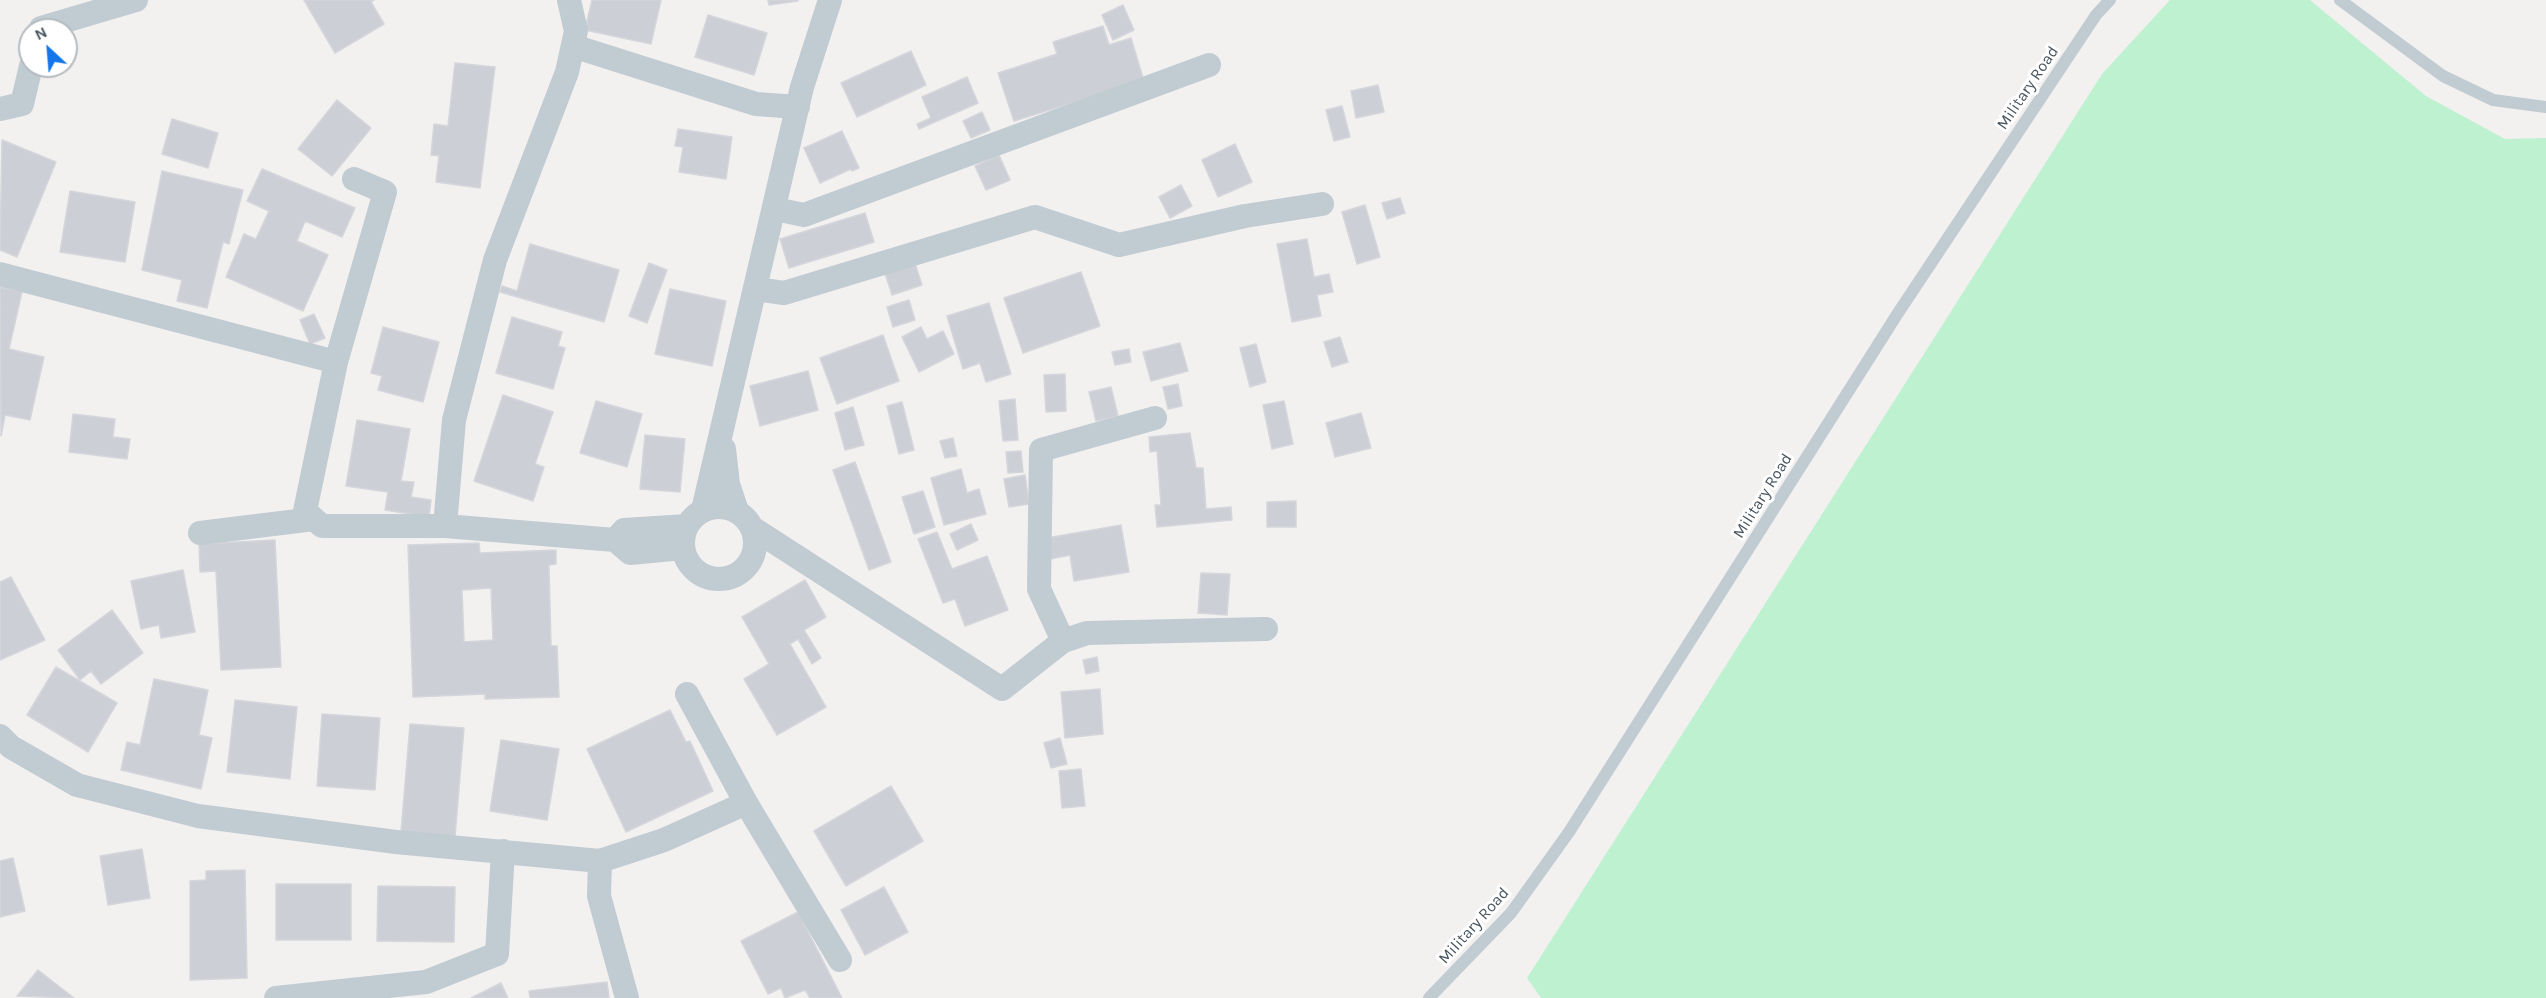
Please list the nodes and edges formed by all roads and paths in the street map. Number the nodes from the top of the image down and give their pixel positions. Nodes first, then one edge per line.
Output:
1 (136, 0) edge
2 (569, 0) edge
3 (830, 0) edge
4 (2110, 0) edge
5 (2340, 0) edge
6 (75, 18) edge
7 (573, 46) junction
8 (1209, 65) dead end
9 (28, 78) edge
10 (798, 106) junction
11 (2546, 107) edge
12 (0, 109) edge
13 (354, 179) dead end
14 (1322, 204) dead end
15 (775, 209) junction
16 (0, 274) edge
17 (756, 289) junction
18 (336, 362) junction
19 (1155, 418) dead end
20 (721, 425) junction
21 (737, 511) junction
22 (314, 519) junction
23 (445, 526) junction
24 (691, 528) junction
25 (754, 529) junction
26 (200, 533) dead end
27 (1266, 629) dead end
28 (1063, 641) junction
29 (687, 693) dead end
30 (0, 736) edge
31 (746, 803) junction
32 (503, 851) junction
33 (600, 861) junction
34 (840, 960) dead end
35 (276, 998) edge
36 (627, 998) edge
37 (1429, 998) edge

1 - 6 street
2 - 7 street
3 - 10 street
4 - 37 lane, Military Road
5 - 11 lane
7 - 10 street
7 - 23 street
8 - 15 street
9 - 12 street
10 - 15 street
13 - 18 street
14 - 17 street
15 - 17 street
16 - 18 street
17 - 20 street
18 - 22 street
19 - 28 street
20 - 21 street
20 - 24 street
21 - 24 street
21 - 25 street
22 - 23 street
22 - 26 street
23 - 24 street
24 - 25 street
25 - 28 street
27 - 28 street
29 - 31 street
30 - 32 street
31 - 33 street
31 - 34 street
32 - 33 street
32 - 35 street
33 - 36 street

